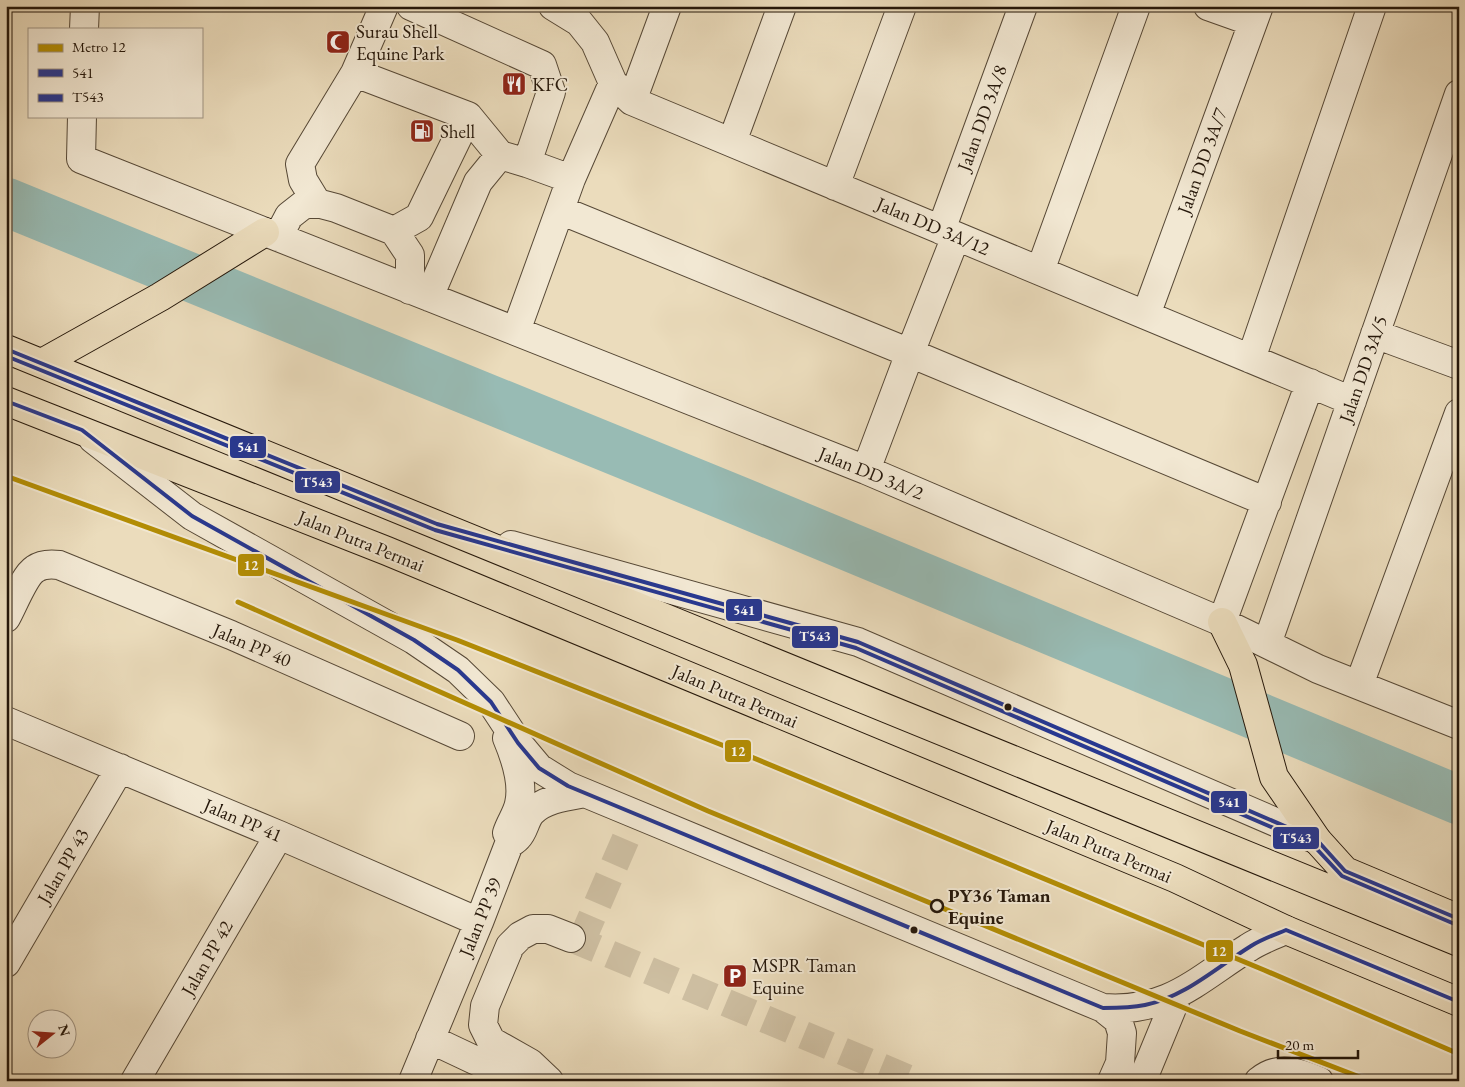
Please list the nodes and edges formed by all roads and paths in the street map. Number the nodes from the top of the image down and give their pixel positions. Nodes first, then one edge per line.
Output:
1 (85, 6) edge
2 (384, 6) edge
3 (411, 6) edge
4 (553, 6) edge
5 (667, 6) edge
6 (782, 6) edge
7 (902, 6) edge
8 (1023, 6) edge
9 (1136, 6) edge
10 (1208, 6) edge
11 (1372, 6) edge
12 (1256, 14) edge
13 (84, 28) edge
14 (355, 73) junction
15 (623, 92) junction
16 (1459, 94) edge
17 (468, 116) junction
18 (82, 118) edge
19 (732, 142) junction
20 (500, 155) junction
21 (527, 163) junction
22 (571, 179) junction
23 (835, 186) junction
24 (317, 203) junction
25 (560, 210) junction
26 (394, 231) junction
27 (949, 233) junction
28 (272, 235) junction
29 (1040, 271) junction
30 (420, 293) junction
31 (1146, 315) junction
32 (516, 331) junction
33 (1375, 334) junction
34 (6, 349) edge
35 (910, 353) junction
36 (1251, 359) junction
37 (42, 363) junction
38 (1459, 364) edge
39 (1310, 383) junction
40 (6, 401) edge
41 (1352, 401) junction
42 (1459, 412) edge
43 (82, 430) junction
44 (866, 470) junction
45 (1267, 502) junction
46 (437, 524) junction
47 (6, 618) edge
48 (1222, 622) junction
49 (1267, 644) junction
50 (1359, 685) junction
51 (491, 702) junction
52 (6, 721) edge
53 (1459, 725) edge
54 (460, 736) dead end
55 (120, 768) junction
56 (585, 793) junction
57 (279, 835) junction
58 (1317, 840) junction
59 (509, 844) junction
60 (1459, 919) edge
61 (479, 922) junction
62 (1286, 930) junction
63 (571, 938) tunnel mouth
64 (1459, 942) edge
65 (6, 963) edge
66 (1177, 996) junction
67 (1459, 1002) edge
68 (1103, 1008) junction
69 (430, 1039) junction
70 (135, 1081) edge
71 (413, 1081) edge
72 (519, 1081) edge
73 (549, 1081) edge
74 (1112, 1081) edge
75 (1142, 1081) edge
76 (1259, 1081) edge
77 (1318, 1081) edge

1 - 13 street
2 - 14 street
3 - 21 street
4 - 15 street
5 - 15 street
6 - 19 street
7 - 23 street
8 - 27 street, Jalan DD 3A/8
9 - 29 street
10 - 12 street
11 - 36 street
12 - 31 street, Jalan DD 3A/7
14 - 17 street
14 - 24 street
15 - 19 street, Jalan DD 3A/12
15 - 22 street
16 - 33 street, Jalan DD 3A/5
17 - 20 street
17 - 26 street
18 - 28 street, Jalan DD 3A/2
19 - 23 street, Jalan DD 3A/12
20 - 21 street
20 - 30 street
21 - 22 street
22 - 25 street
23 - 27 street, Jalan DD 3A/12
24 - 26 street
24 - 28 street
25 - 32 street
25 - 35 street
26 - 30 street
27 - 29 street, Jalan DD 3A/12
27 - 35 street, Jalan DD 3A/8
28 - 30 street, Jalan DD 3A/2
28 - 37 main road
29 - 31 street, Jalan DD 3A/12
30 - 32 street, Jalan DD 3A/2
31 - 36 street, Jalan DD 3A/12
32 - 44 street, Jalan DD 3A/2
33 - 38 street
33 - 41 street, Jalan DD 3A/5
34 - 37 main road
35 - 44 street, Jalan DD 3A/8
35 - 45 street
36 - 39 street, Jalan DD 3A/12
37 - 46 main road
39 - 41 street, Jalan DD 3A/12
39 - 45 street
40 - 43 main road, Jalan Putra Permai
41 - 49 street, Jalan DD 3A/5
42 - 50 street
43 - 51 street
43 - 62 main road, Jalan Putra Permai
44 - 48 street, Jalan DD 3A/2
45 - 48 street
46 - 58 street
46 - 64 main road
47 - 54 street, Jalan PP 40
48 - 49 street, Jalan DD 3A/2
48 - 58 main road
49 - 50 street, Jalan DD 3A/2
50 - 53 street, Jalan DD 3A/2
51 - 56 street
51 - 59 street
52 - 55 street, Jalan PP 41
55 - 57 street, Jalan PP 41
55 - 65 street, Jalan PP 43
56 - 59 street, Jalan PP 39
56 - 68 street
57 - 61 street, Jalan PP 41
57 - 70 street, Jalan PP 42
58 - 60 main road
59 - 61 street, Jalan PP 39
61 - 69 street, Jalan PP 39
62 - 66 street
62 - 67 main road, Jalan Putra Permai
63 - 73 street
66 - 68 street
66 - 75 street
68 - 74 street
69 - 71 street, Jalan PP 39
69 - 72 street
76 - 77 street

